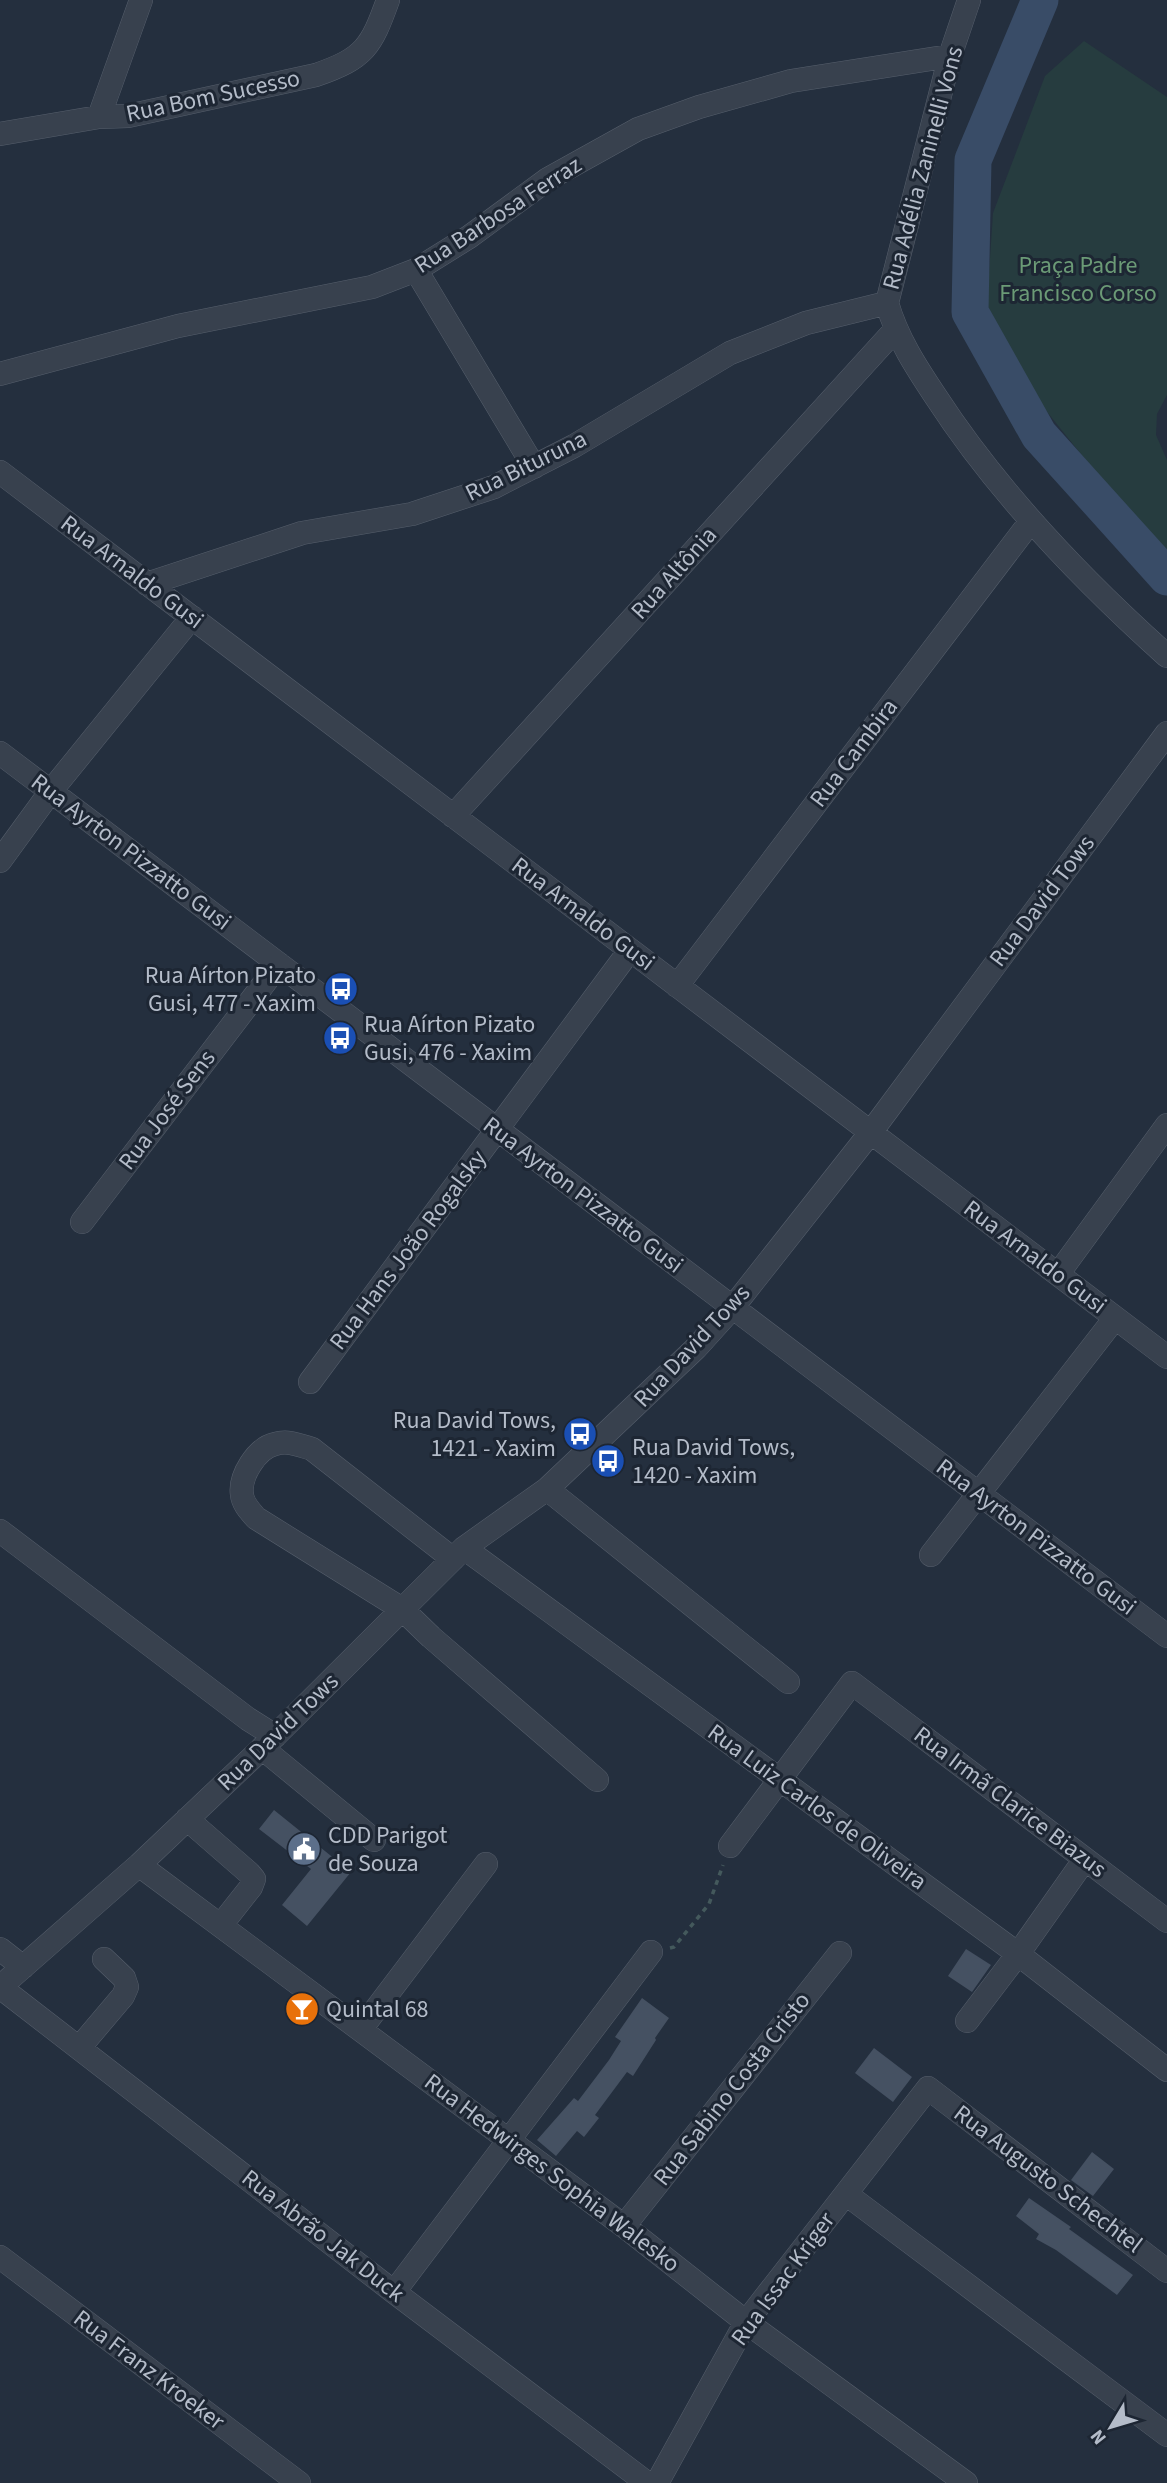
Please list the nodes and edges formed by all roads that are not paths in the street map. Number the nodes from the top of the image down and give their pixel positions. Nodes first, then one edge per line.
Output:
1 (141, 0) edge
2 (388, 0) edge
3 (969, 0) edge
4 (950, 56) junction
5 (99, 117) junction
6 (0, 134) edge
7 (416, 270) junction
8 (887, 303) junction
9 (895, 330) junction
10 (0, 374) edge
11 (534, 467) junction
12 (0, 472) edge
13 (1031, 521) junction
14 (147, 584) junction
15 (192, 617) junction
16 (1167, 656) edge
17 (1167, 733) edge
18 (0, 753) edge
19 (51, 791) junction
20 (453, 816) junction
21 (0, 861) edge
22 (630, 950) junction
23 (279, 964) junction
24 (677, 986) junction
25 (1167, 1125) edge
26 (497, 1129) junction
27 (871, 1132) junction
28 (82, 1222) dead end
29 (1058, 1274) junction
30 (733, 1307) junction
31 (1115, 1318) junction
32 (1167, 1357) edge
33 (310, 1382) dead end
34 (547, 1489) junction
35 (979, 1493) junction
36 (0, 1531) edge
37 (459, 1553) junction
38 (930, 1555) dead end
39 (402, 1609) junction
40 (1167, 1636) edge
41 (788, 1682) dead end
42 (268, 1742) junction
43 (597, 1780) dead end
44 (781, 1780) junction
45 (187, 1819) junction
46 (373, 1840) dead end
47 (730, 1846) road end
48 (1085, 1859) junction
49 (486, 1864) dead end
50 (139, 1865) junction
51 (1167, 1921) edge
52 (221, 1926) junction
53 (0, 1949) edge
54 (651, 1952) road end
55 (840, 1953) dead end
56 (1018, 1954) junction
57 (104, 1959) dead end
58 (23, 1968) junction
59 (0, 1987) edge
60 (967, 2021) dead end
61 (361, 2029) junction
62 (79, 2049) junction
63 (1167, 2070) edge
64 (928, 2088) joint
65 (509, 2140) junction
66 (846, 2193) junction
67 (624, 2225) junction
68 (0, 2257) edge
69 (1167, 2271) edge
70 (394, 2292) junction
71 (746, 2322) junction
72 (1167, 2435) edge
73 (299, 2483) edge
74 (647, 2483) edge
75 (657, 2483) edge
76 (966, 2483) edge

1 - 5 street
2 - 5 street, Rua Bom Sucesso
3 - 4 street, Rua Adélia Zaninelli Vons
4 - 7 street, Rua Barbosa Ferraz
4 - 8 street, Rua Adélia Zaninelli Vons
5 - 6 street, Rua Bom Sucesso
7 - 10 street, Rua Barbosa Ferraz
7 - 11 street
8 - 9 street, Rua Adélia Zaninelli Vons
8 - 11 street, Rua Bituruna
9 - 13 street, Rua Adélia Zaninelli Vons
9 - 20 street, Rua Altônia
11 - 14 street, Rua Bituruna
12 - 14 street, Rua Arnaldo Gusi
13 - 16 street, Rua Adélia Zaninelli Vons
13 - 24 street, Rua Cambira
14 - 15 street, Rua Arnaldo Gusi
15 - 19 street
15 - 20 street, Rua Arnaldo Gusi
17 - 27 street, Rua David Tows
18 - 19 street, Rua Ayrton Pizzatto Gusi
19 - 21 street
19 - 23 street, Rua Ayrton Pizzatto Gusi
20 - 22 street, Rua Arnaldo Gusi
22 - 24 street, Rua Arnaldo Gusi
22 - 26 street, Rua Hans João Rogalsky
23 - 26 street, Rua Ayrton Pizzatto Gusi
23 - 28 street, Rua José Sens
24 - 27 street, Rua Arnaldo Gusi
25 - 29 street
26 - 30 street, Rua Ayrton Pizzatto Gusi
26 - 33 street, Rua Hans João Rogalsky
27 - 29 street, Rua Arnaldo Gusi
27 - 30 street, Rua David Tows
29 - 31 street, Rua Arnaldo Gusi
30 - 34 street, Rua David Tows
30 - 35 street, Rua Ayrton Pizzatto Gusi
31 - 32 street, Rua Arnaldo Gusi
31 - 35 street
34 - 37 street, Rua David Tows
34 - 41 street
35 - 38 street
35 - 40 street, Rua Ayrton Pizzatto Gusi
36 - 42 street
37 - 39 street, Rua David Tows
37 - 39 street, Rua Luiz Carlos de Oliveira
37 - 44 street, Rua Luiz Carlos de Oliveira
39 - 42 street, Rua David Tows
39 - 43 street, Rua Luiz Carlos de Oliveira
42 - 45 street, Rua David Tows
42 - 46 street
44 - 47 street
44 - 48 street, Rua Irmã Clarice Biazus
44 - 56 street, Rua Luiz Carlos de Oliveira
45 - 50 street, Rua David Tows
45 - 52 street
48 - 51 street, Rua Irmã Clarice Biazus
48 - 56 street
49 - 61 street
50 - 52 street, Rua Hedwirges Sophia Walesko
50 - 58 street, Rua David Tows
52 - 61 street, Rua Hedwirges Sophia Walesko
53 - 58 street
54 - 65 street
55 - 67 street, Rua Sabino Costa Cristo
56 - 60 street
56 - 63 street, Rua Luiz Carlos de Oliveira
57 - 62 street
58 - 59 street, Rua David Tows
59 - 62 street, Rua Abrão Jak Duck
61 - 65 street, Rua Hedwirges Sophia Walesko
62 - 70 street, Rua Abrão Jak Duck
64 - 66 street, Rua Issac Kriger
64 - 69 street, Rua Augusto Schechtel
65 - 67 street, Rua Hedwirges Sophia Walesko
65 - 70 street
66 - 71 street, Rua Issac Kriger
66 - 72 street
67 - 71 street, Rua Hedwirges Sophia Walesko
68 - 73 street, Rua Franz Kroeker
70 - 74 street, Rua Abrão Jak Duck
71 - 75 street, Rua Issac Kriger
71 - 76 street, Rua Hedwirges Sophia Walesko

